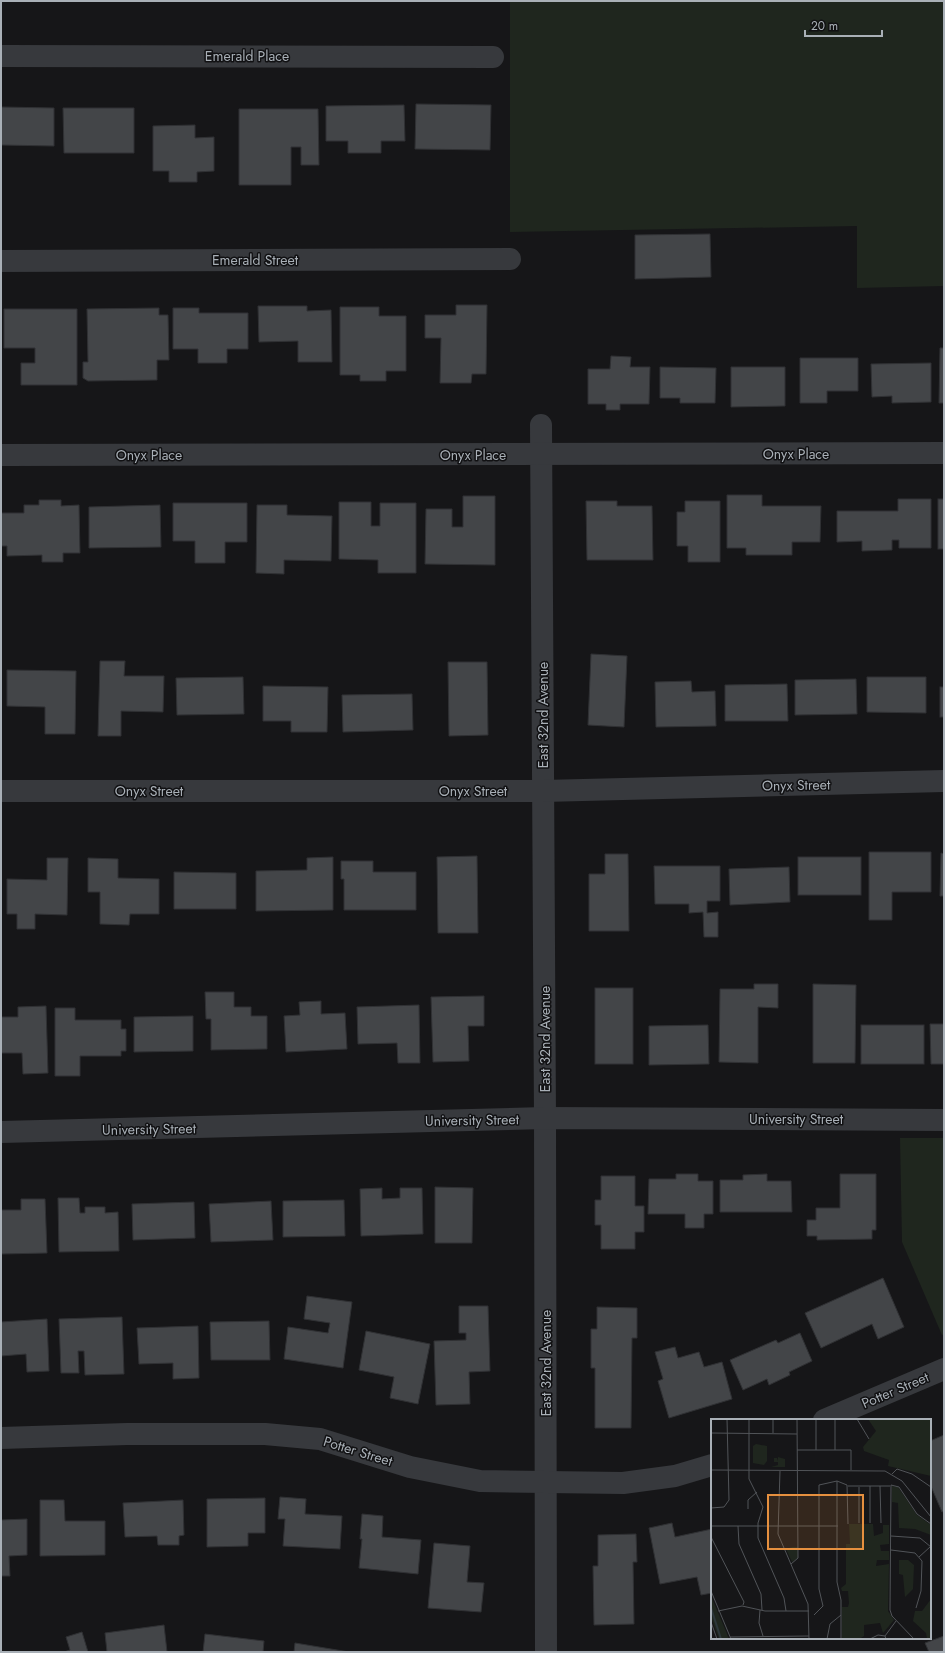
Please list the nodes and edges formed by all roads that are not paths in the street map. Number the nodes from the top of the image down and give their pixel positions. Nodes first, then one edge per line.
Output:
1 (1, 56) edge
2 (493, 57) dead end
3 (510, 259) dead end
4 (1, 261) edge
5 (541, 425) dead end
6 (944, 453) edge
7 (1, 455) edge
8 (542, 455) junction
9 (944, 781) edge
10 (1, 791) edge
11 (543, 791) junction
12 (545, 1118) junction
13 (944, 1120) edge
14 (1, 1132) edge
15 (944, 1368) edge
16 (826, 1419) edge
17 (1, 1438) edge
18 (711, 1465) edge
19 (546, 1483) junction
20 (546, 1652) edge

1 - 2 street, Emerald Place
3 - 4 street, Emerald Street
5 - 8 street, East 32nd Avenue
6 - 8 street, Onyx Place
7 - 8 street, Onyx Place
8 - 11 street, East 32nd Avenue
9 - 11 street, Onyx Street
10 - 11 street, Onyx Street
11 - 12 street, East 32nd Avenue
12 - 13 street, University Street
12 - 14 street, University Street
12 - 19 street, East 32nd Avenue
15 - 16 street, Potter Street
17 - 19 street, Potter Street
18 - 19 street, Potter Street
19 - 20 street, East 32nd Avenue

